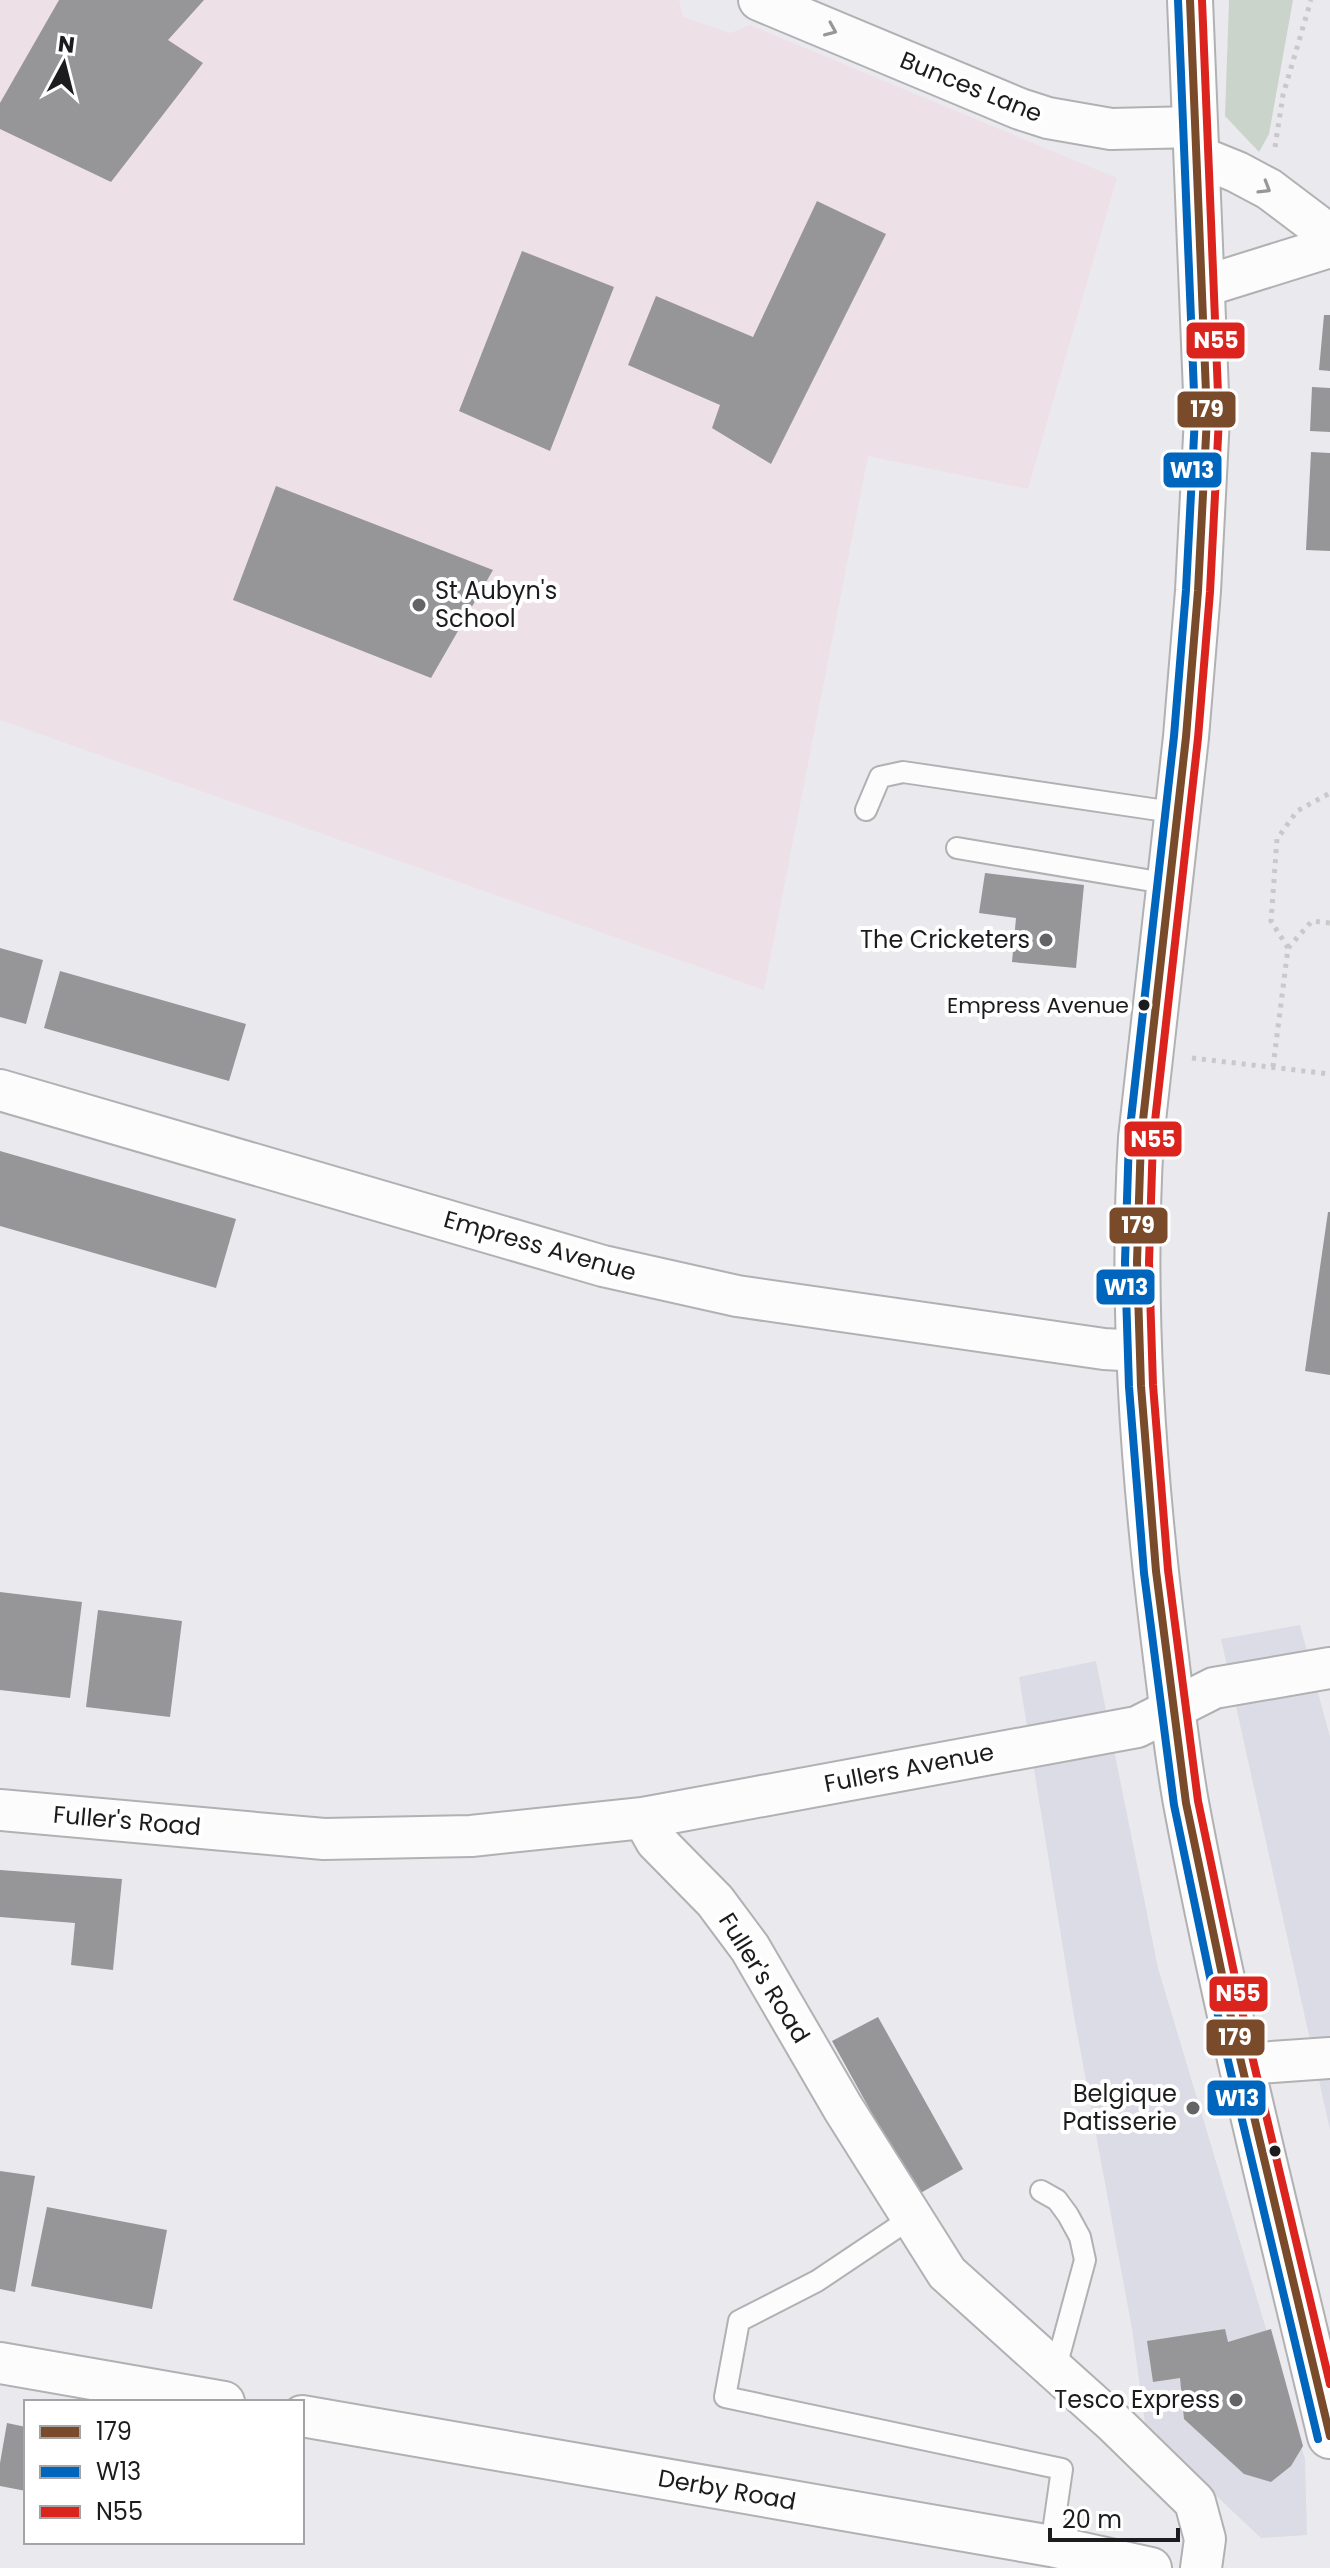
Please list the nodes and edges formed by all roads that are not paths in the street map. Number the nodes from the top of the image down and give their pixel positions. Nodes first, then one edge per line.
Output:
1 (759, 0) edge
2 (1190, 0) edge
3 (1194, 141) junction
4 (1330, 235) edge
5 (1330, 247) edge
6 (1202, 287) junction
7 (866, 810) dead end
8 (1179, 813) junction
9 (957, 848) dead end
10 (1170, 884) junction
11 (0, 1090) edge
12 (1140, 1351) junction
13 (1330, 1668) edge
14 (1172, 1710) junction
15 (0, 1810) edge
16 (643, 1818) junction
17 (1330, 2058) edge
18 (1242, 2064) junction
19 (1041, 2191) dead end
20 (911, 2218) junction
21 (0, 2363) edge
22 (1055, 2371) junction
23 (213, 2400) edge
24 (304, 2416) edge
25 (1330, 2436) edge
26 (1051, 2546) junction
27 (1151, 2568) edge
28 (1201, 2568) edge

1 -> 3 street, Bunces Lane
2 - 3 main road
3 -> 4 street
3 - 6 main road
5 - 6 street
6 - 8 main road
7 - 8 lane
8 - 10 main road
9 - 10 lane
10 - 12 main road
11 - 12 street, Empress Avenue
12 - 14 main road
13 - 14 street, Fullers Avenue
14 - 16 street, Fullers Avenue
14 - 18 main road
15 - 16 street, Fuller's Road
16 - 20 street, Fuller's Road
17 - 18 street
18 - 25 main road
19 - 22 lane
20 - 22 street, Fuller's Road
20 - 26 lane
21 - 23 street
22 - 28 street, Fuller's Road
24 - 26 street, Derby Road
26 - 27 street, Derby Road

